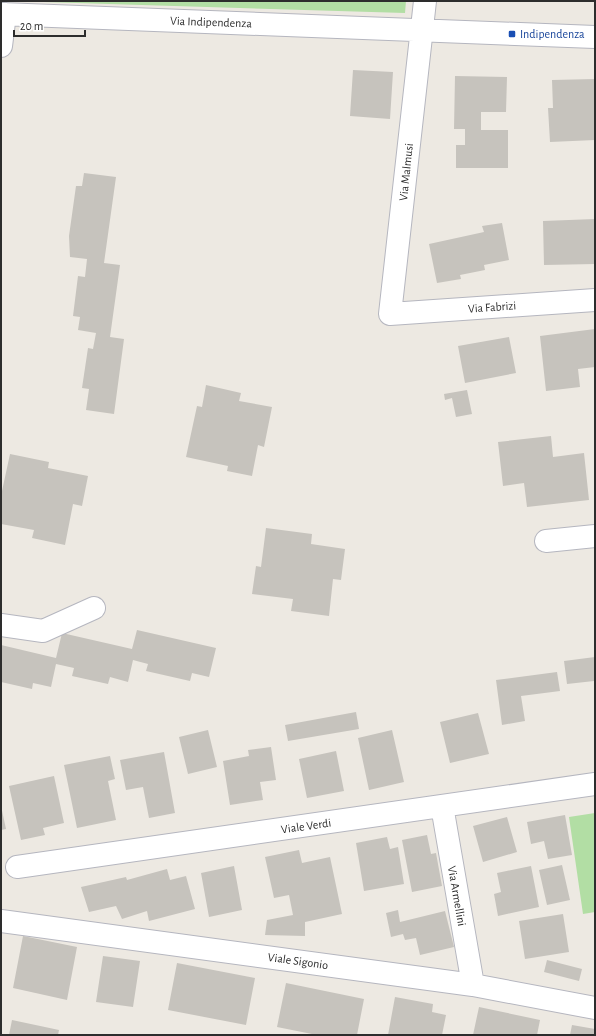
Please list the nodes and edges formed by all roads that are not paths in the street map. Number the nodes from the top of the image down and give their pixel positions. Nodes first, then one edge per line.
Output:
1 (425, 1) edge
2 (3, 14) edge
3 (421, 30) junction
4 (595, 37) edge
5 (2, 42) edge
6 (595, 300) edge
7 (390, 314) joint
8 (595, 536) edge
9 (546, 541) dead end
10 (94, 608) dead end
11 (1, 625) edge
12 (595, 784) edge
13 (442, 806) junction
14 (17, 867) dead end
15 (1, 921) edge
16 (473, 985) junction
17 (595, 1008) edge

1 - 3 street
2 - 3 street, Via Indipendenza
2 - 5 street
3 - 4 street, Via Indipendenza
3 - 7 street, Via Malmusi
6 - 7 street, Via Fabrizi
8 - 9 street
10 - 11 street
12 - 13 street, Viale Verdi
13 - 14 street, Viale Verdi
13 - 16 street, Via Armellini
15 - 16 street, Viale Sigonio
16 - 17 street, Viale Sigonio

